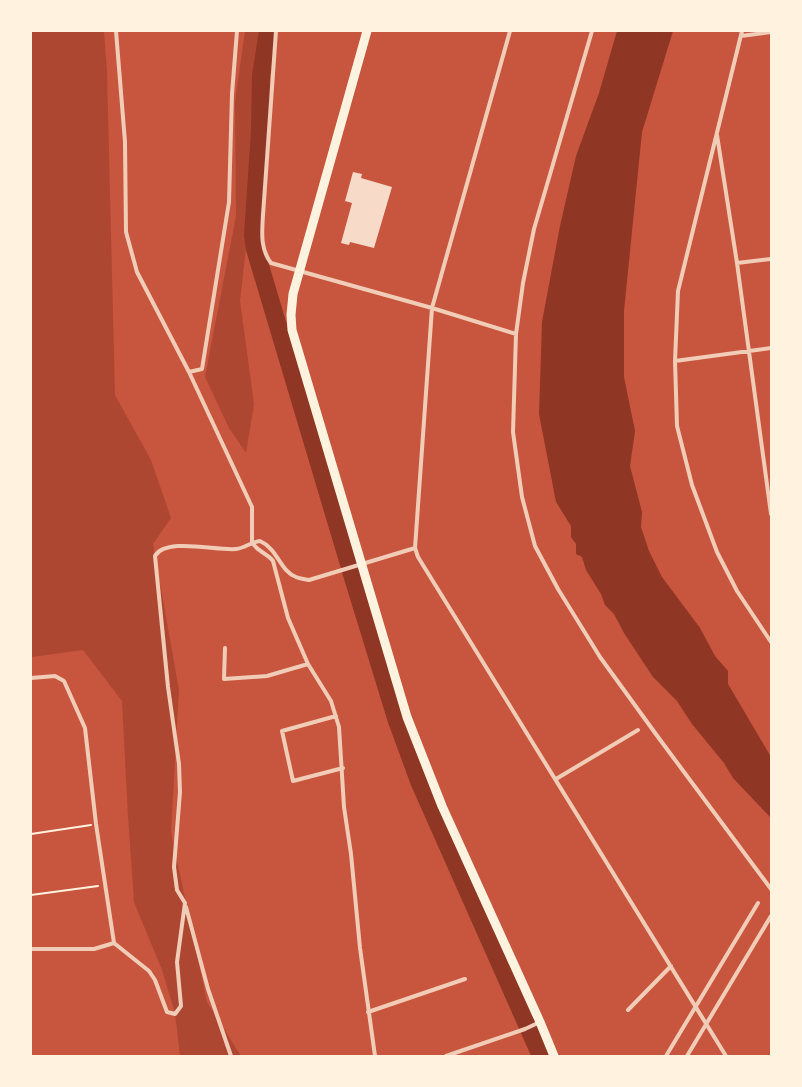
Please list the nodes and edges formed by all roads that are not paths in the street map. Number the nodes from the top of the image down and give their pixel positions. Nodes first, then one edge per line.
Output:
1 (116, 31) edge
2 (237, 31) edge
3 (276, 31) edge
4 (367, 31) edge
5 (510, 31) edge
6 (592, 31) edge
7 (771, 32) edge
8 (741, 33) edge
9 (716, 134) junction
10 (771, 259) edge
11 (737, 263) junction
12 (299, 270) junction
13 (432, 308) junction
14 (516, 334) junction
15 (771, 348) edge
16 (748, 351) junction
17 (675, 362) junction
18 (189, 372) junction
19 (771, 514) edge
20 (252, 542) junction
21 (415, 548) junction
22 (361, 565) junction
23 (771, 642) edge
24 (226, 648) dead end
25 (308, 664) junction
26 (31, 678) edge
27 (336, 716) junction
28 (638, 730) dead end
29 (343, 768) junction
30 (556, 779) junction
31 (771, 889) edge
32 (758, 903) dead end
33 (185, 904) junction
34 (771, 916) edge
35 (114, 943) junction
36 (31, 949) edge
37 (671, 966) junction
38 (465, 979) dead end
39 (696, 1006) junction
40 (628, 1010) dead end
41 (368, 1012) junction
42 (540, 1022) junction
43 (706, 1024) junction
44 (231, 1056) edge
45 (375, 1056) edge
46 (446, 1056) edge
47 (554, 1056) edge
48 (666, 1056) edge
49 (688, 1056) edge
50 (726, 1056) edge

1 - 18 street
2 - 18 street
3 - 12 street
4 - 12 main road
5 - 13 street
6 - 14 street
7 - 8 street
8 - 9 street
9 - 11 street
9 - 17 street
10 - 11 street
11 - 16 street
12 - 13 street
12 - 22 main road
13 - 14 street
13 - 21 street
14 - 31 street
15 - 16 street
16 - 17 street
16 - 19 street
17 - 23 street
18 - 20 street
20 - 22 street
20 - 25 street
20 - 33 street
21 - 22 street
21 - 30 street
22 - 42 main road
24 - 25 street
25 - 27 street
26 - 35 street
27 - 29 street
27 - 29 street
28 - 30 street
29 - 41 street
30 - 37 street
32 - 39 street
33 - 35 street
33 - 44 street
34 - 43 street
35 - 36 street
37 - 39 street
37 - 40 street
38 - 41 street
39 - 43 street
39 - 48 street
41 - 45 street
42 - 46 street
42 - 47 main road
43 - 49 street
43 - 50 street

